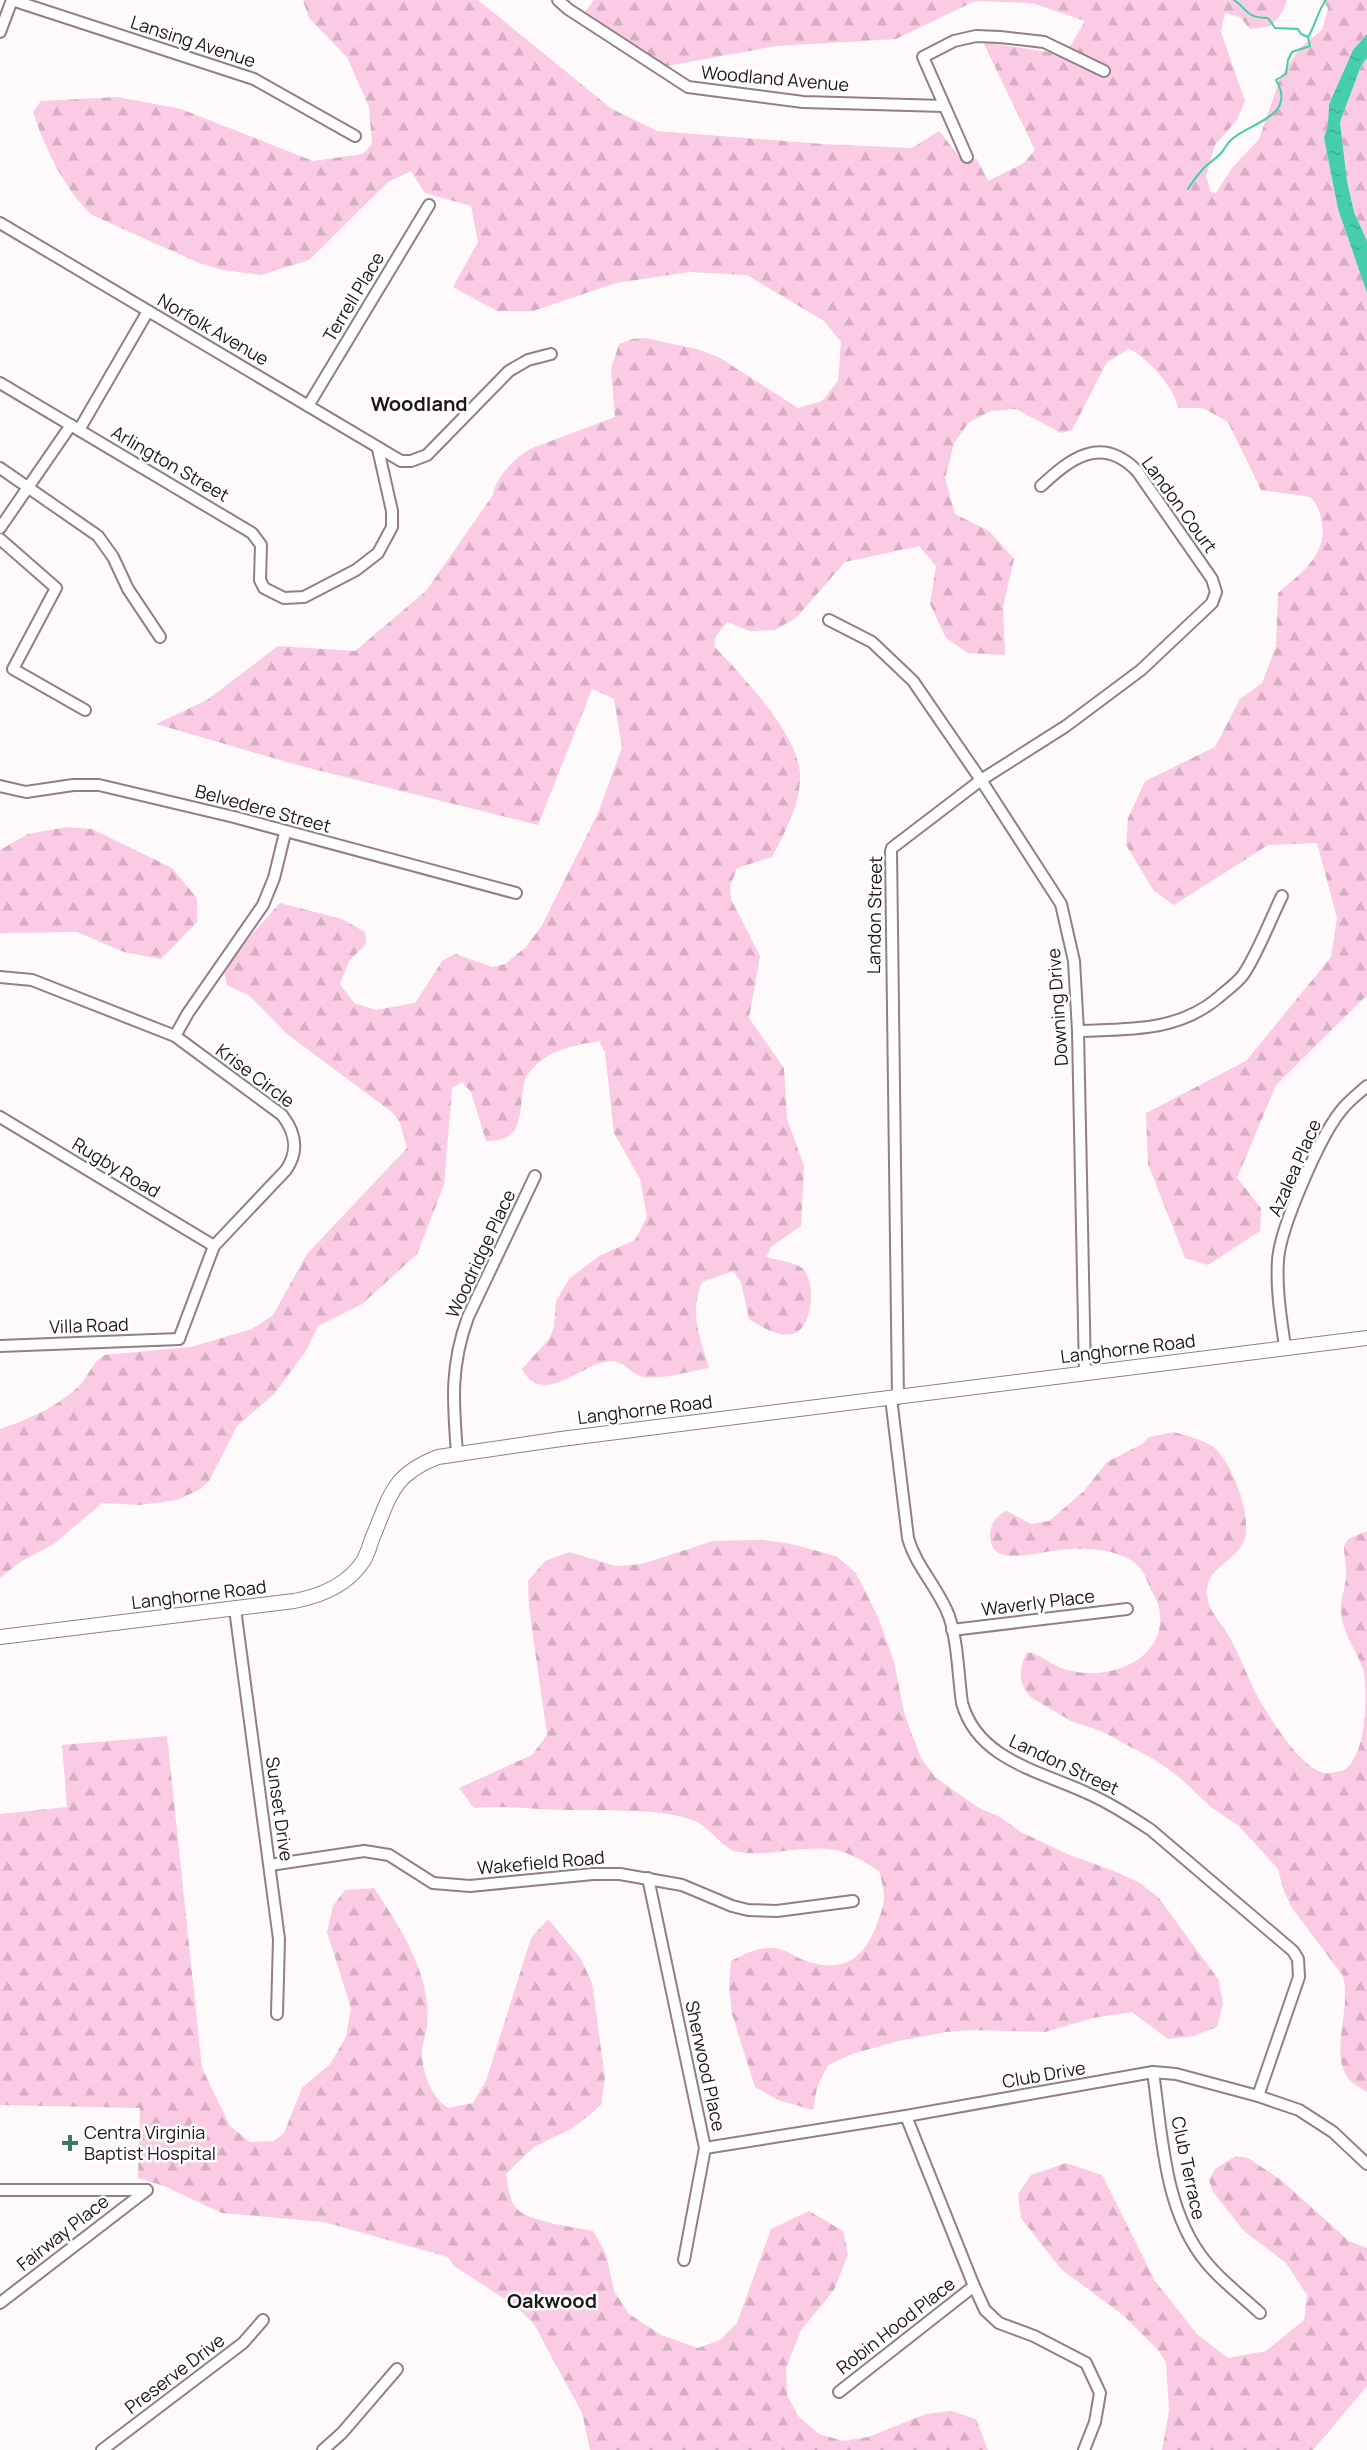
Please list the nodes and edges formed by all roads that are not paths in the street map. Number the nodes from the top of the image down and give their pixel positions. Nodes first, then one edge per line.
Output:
1 (12, 0) edge
2 (558, 0) edge
3 (0, 32) edge
4 (1104, 71) dead end
5 (944, 106) junction
6 (355, 136) dead end
7 (967, 157) dead end
8 (429, 205) dead end
9 (0, 224) edge
10 (148, 312) junction
11 (551, 354) dead end
12 (0, 383) edge
13 (308, 406) junction
14 (75, 428) junction
15 (378, 449) junction
16 (0, 468) edge
17 (1041, 486) dead end
18 (28, 488) junction
19 (0, 528) edge
20 (0, 540) edge
21 (1216, 592) joint
22 (829, 620) dead end
23 (160, 637) dead end
24 (85, 710) dead end
25 (981, 780) junction
26 (0, 786) edge
27 (285, 833) junction
28 (516, 893) dead end
29 (1282, 896) dead end
30 (0, 977) edge
31 (1078, 1031) junction
32 (175, 1036) junction
33 (1367, 1086) edge
34 (0, 1117) edge
35 (535, 1176) dead end
36 (214, 1246) junction
37 (1367, 1338) edge
38 (179, 1339) joint
39 (0, 1346) edge
40 (1285, 1347) junction
41 (1085, 1373) junction
42 (894, 1398) junction
43 (457, 1453) junction
44 (235, 1609) junction
45 (1127, 1609) dead end
46 (952, 1630) junction
47 (0, 1637) edge
48 (270, 1865) junction
49 (648, 1878) junction
50 (854, 1901) dead end
51 (277, 2014) dead end
52 (1153, 2072) junction
53 (1258, 2096) junction
54 (906, 2116) junction
55 (705, 2148) junction
56 (1367, 2164) edge
57 (0, 2190) edge
58 (684, 2260) dead end
59 (974, 2286) junction
60 (0, 2303) edge
61 (1260, 2313) dead end
62 (263, 2320) dead end
63 (397, 2369) dead end
64 (839, 2392) dead end
65 (102, 2450) edge
66 (323, 2450) edge
67 (1084, 2450) edge

1 - 3 street
1 - 6 street, Lansing Avenue
2 - 5 street, Woodland Avenue
4 - 5 street
5 - 7 street
8 - 13 street, Terrell Place
9 - 10 street, Norfolk Avenue
10 - 13 street, Norfolk Avenue
10 - 14 street
11 - 15 street, Norfolk Avenue
12 - 14 street, Arlington Street
13 - 15 street, Norfolk Avenue
14 - 15 street, Arlington Street
14 - 18 street
16 - 18 street
17 - 21 street, Landon Court
18 - 19 street
18 - 23 street
20 - 24 street
21 - 25 street, Landon Street
22 - 25 street, Downing Drive
25 - 31 street, Downing Drive
25 - 42 street, Landon Street
26 - 27 street, Belvedere Street
27 - 28 street, Belvedere Street
27 - 32 street
29 - 31 street
30 - 32 street, Krise Circle
31 - 41 street, Downing Drive
32 - 36 street, Krise Circle
33 - 40 street, Azalea Place
34 - 36 street, Rugby Road
35 - 43 street, Woodridge Place
36 - 38 street, Krise Circle
37 - 40 main road, Langhorne Road
38 - 39 street, Villa Road
40 - 41 main road, Langhorne Road
41 - 42 main road, Langhorne Road
42 - 43 main road, Langhorne Road
42 - 46 street, Landon Street
43 - 44 main road, Langhorne Road
44 - 47 main road, Langhorne Road
44 - 48 street, Sunset Drive
45 - 46 street, Waverly Place
46 - 53 street, Landon Street
48 - 49 street, Wakefield Road
48 - 51 street, Sunset Drive
49 - 50 street, Wakefield Road
49 - 55 street, Sherwood Place
52 - 53 street, Club Drive
52 - 54 street, Club Drive
52 - 61 street, Club Terrace
53 - 56 street, Club Drive
54 - 55 street, Club Drive
54 - 59 street
55 - 58 street, Sherwood Place
57 - 60 street, Fairway Place
59 - 64 street, Robin Hood Place
59 - 67 street
62 - 65 street, Preserve Drive
63 - 66 street

